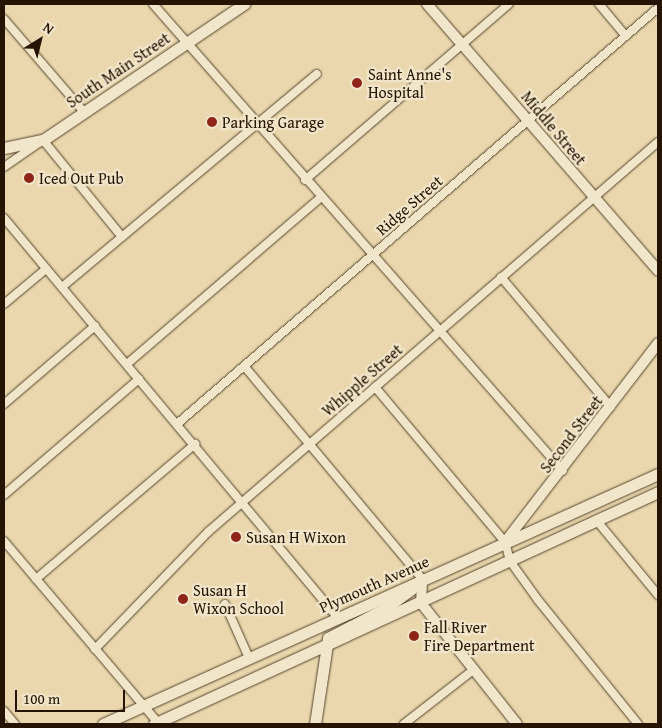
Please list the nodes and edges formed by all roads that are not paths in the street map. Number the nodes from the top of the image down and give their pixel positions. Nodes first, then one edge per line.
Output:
1 (153, 4) edge
2 (244, 4) edge
3 (427, 4) edge
4 (509, 4) edge
5 (599, 4) edge
6 (658, 8) edge
7 (4, 19) edge
8 (625, 35) junction
9 (186, 43) junction
10 (463, 46) junction
11 (317, 74) dead end
12 (84, 112) junction
13 (527, 118) junction
14 (257, 123) junction
15 (43, 140) junction
16 (658, 142) edge
17 (4, 148) edge
18 (4, 167) edge
19 (305, 180) junction
20 (592, 197) junction
21 (320, 198) junction
22 (4, 218) edge
23 (122, 237) junction
24 (371, 256) junction
25 (46, 268) junction
26 (658, 271) edge
27 (501, 277) junction
28 (62, 286) junction
29 (4, 304) edge
30 (95, 326) junction
31 (437, 333) junction
32 (658, 343) edge
33 (127, 364) junction
34 (245, 367) junction
35 (139, 379) junction
36 (375, 387) junction
37 (4, 404) edge
38 (611, 407) junction
39 (177, 424) junction
40 (310, 443) junction
41 (195, 444) junction
42 (563, 471) junction
43 (658, 474) edge
44 (658, 492) edge
45 (4, 495) edge
46 (243, 501) junction
47 (597, 521) junction
48 (4, 541) edge
49 (505, 542) junction
50 (510, 561) junction
51 (36, 579) junction
52 (422, 579) junction
53 (658, 595) edge
54 (421, 602) junction
55 (225, 604) dead end
56 (338, 618) junction
57 (327, 646) junction
58 (94, 649) junction
59 (249, 658) junction
60 (473, 670) junction
61 (143, 706) junction
62 (4, 711) edge
63 (15, 724) edge
64 (103, 724) edge
65 (157, 724) edge
66 (315, 724) edge
67 (404, 724) edge
68 (517, 724) edge
69 (638, 724) edge

1 - 9 street
2 - 9 main road, South Main Street
3 - 10 street, Middle Street
4 - 10 street
5 - 8 street
6 - 8 street, Ridge Street
7 - 12 street
8 - 13 street, Ridge Street
9 - 12 main road, South Main Street
9 - 14 street
10 - 13 street, Middle Street
10 - 19 street
11 - 14 street
12 - 15 main road, South Main Street
13 - 20 street, Middle Street
13 - 24 street, Ridge Street
14 - 19 street
14 - 23 street
15 - 17 main road, South Main Street
15 - 18 street
15 - 23 street
16 - 20 street, Whipple Street
19 - 21 street
20 - 26 street, Middle Street
20 - 27 street, Whipple Street
21 - 24 street
21 - 33 street
22 - 25 street
23 - 28 street
24 - 31 street
24 - 34 street, Ridge Street
25 - 28 street
25 - 29 street
27 - 31 street, Whipple Street
27 - 38 street
28 - 30 street
30 - 33 street
30 - 37 street
31 - 36 street, Whipple Street
31 - 42 street
32 - 38 street, Second Street
33 - 35 street
34 - 39 street, Ridge Street
34 - 40 street
35 - 39 street
35 - 45 street
36 - 40 street, Whipple Street
36 - 49 street
38 - 42 street, Second Street
39 - 41 street
40 - 46 street, Whipple Street
40 - 52 street
41 - 46 street
41 - 51 street
42 - 49 street, Second Street
43 - 49 main road, Plymouth Avenue
44 - 47 main road
46 - 56 street
46 - 58 street, Whipple Street
47 - 50 main road
47 - 53 street
48 - 51 street
49 - 50 street
49 - 52 main road, Plymouth Avenue
50 - 54 main road
50 - 69 street
51 - 58 street
52 - 54 street
52 - 56 main road, Plymouth Avenue
52 - 57 main road
54 - 57 main road
54 - 60 street
55 - 59 street
56 - 59 main road, Plymouth Avenue
57 - 65 main road
57 - 66 main road
58 - 61 street
59 - 61 main road, Plymouth Avenue
60 - 67 street
60 - 68 street
61 - 64 main road, Plymouth Avenue
61 - 65 street
62 - 63 street

